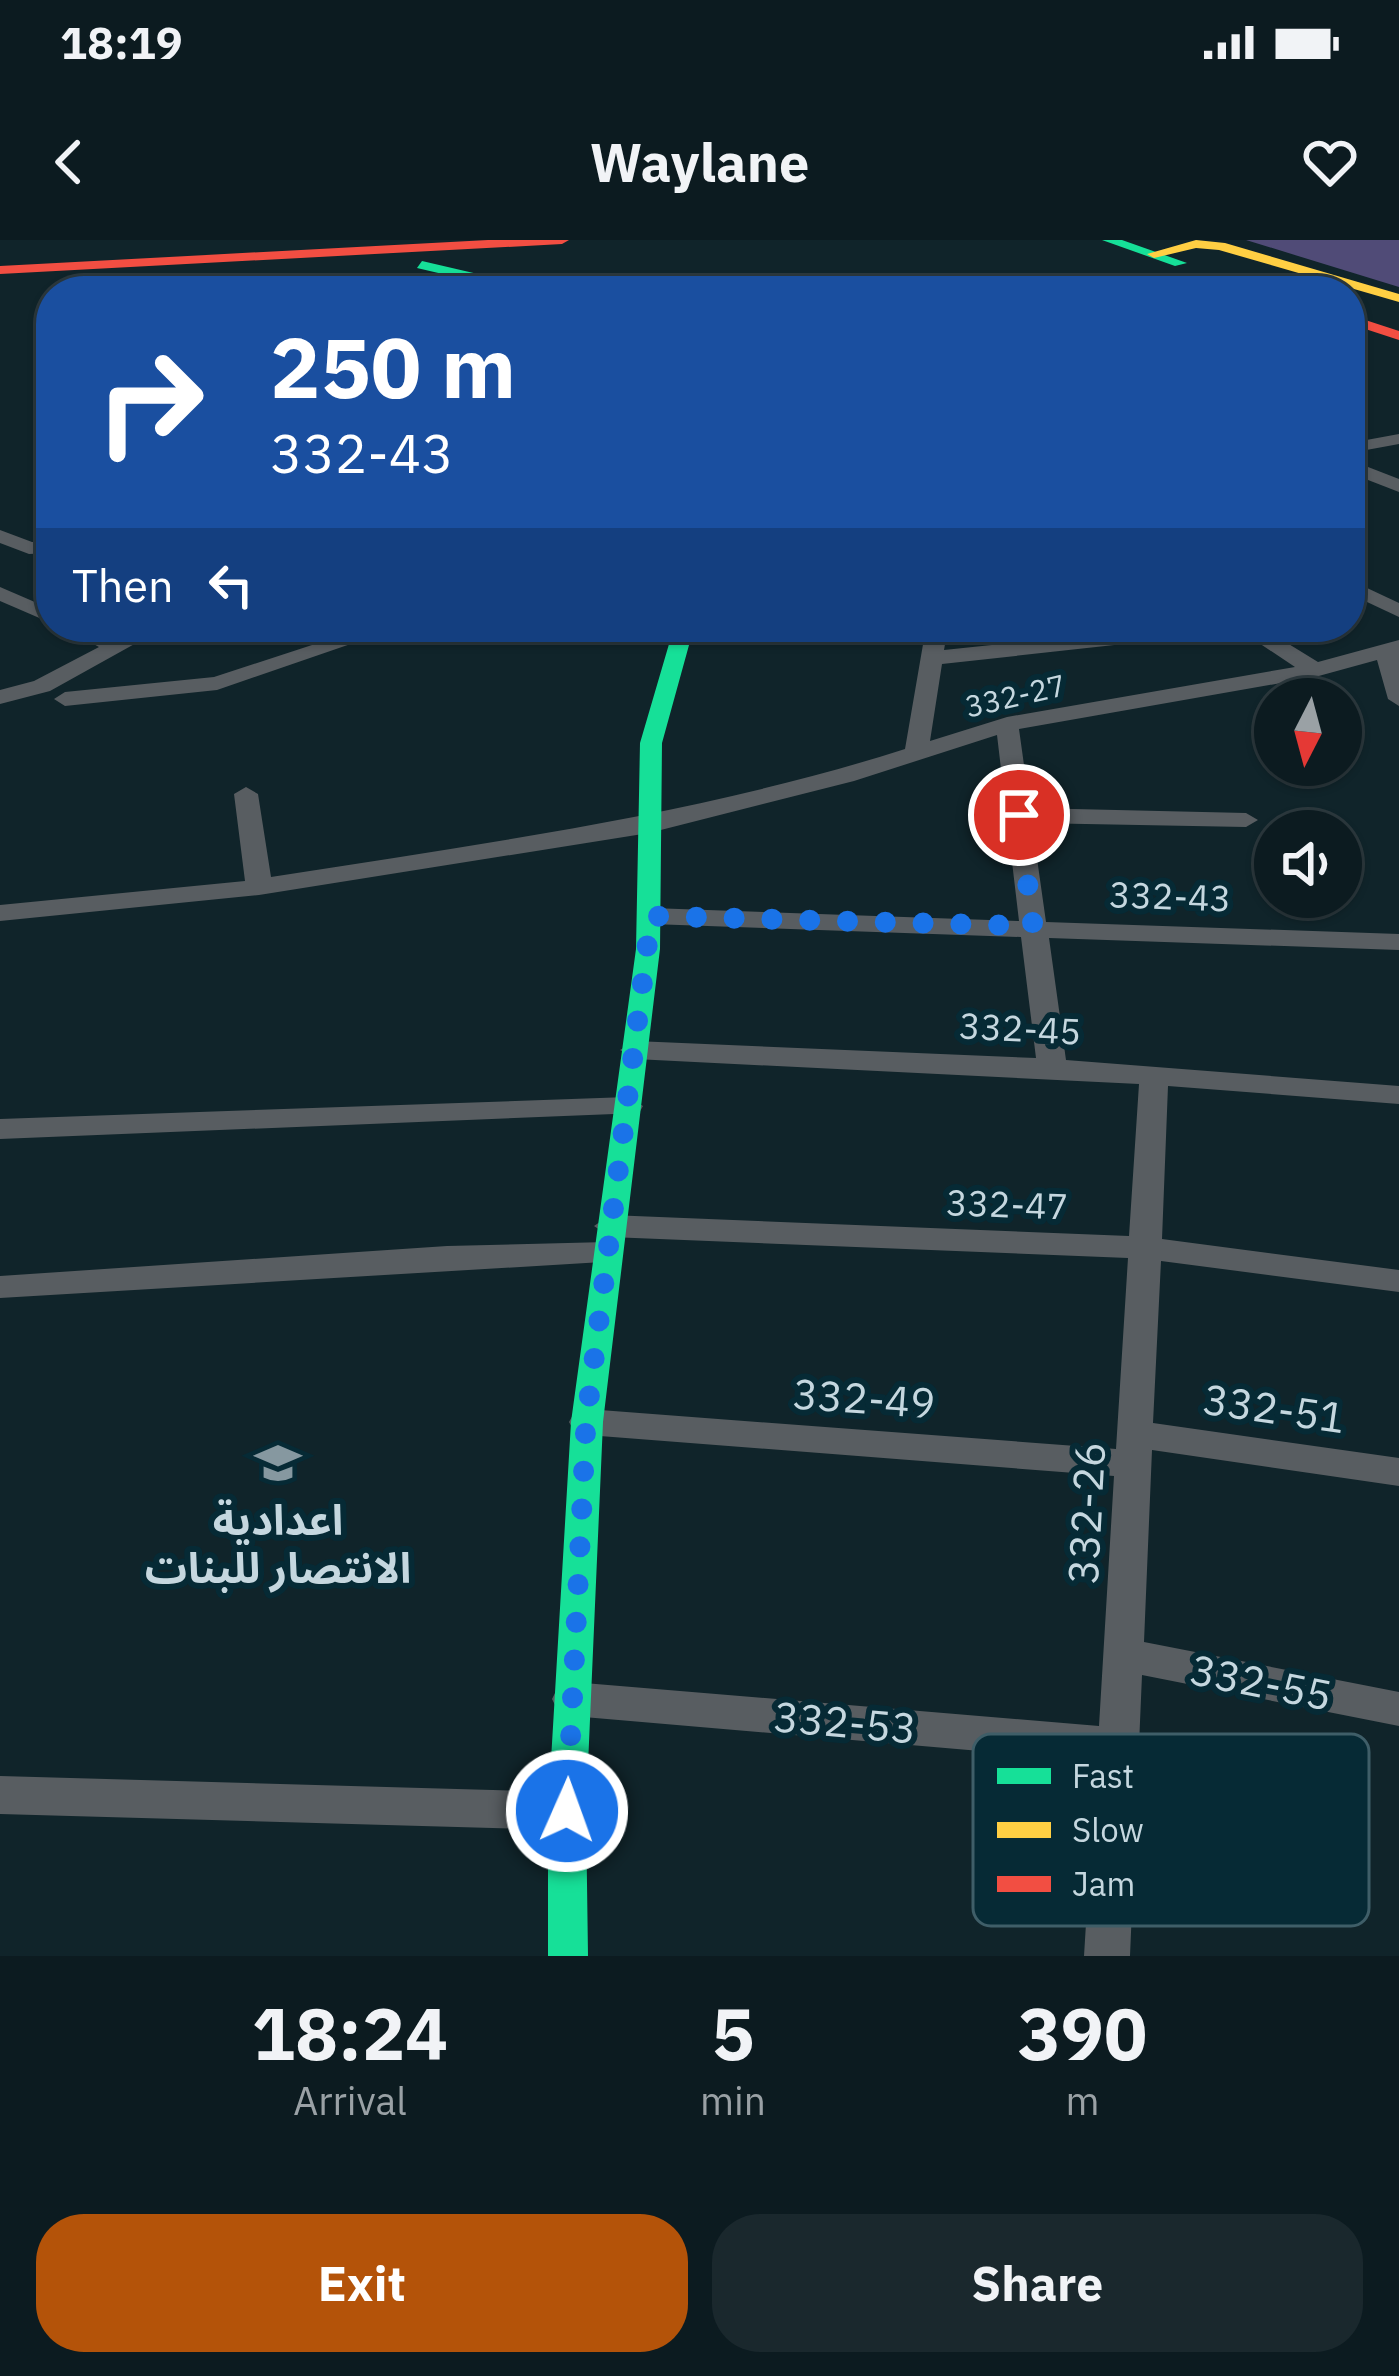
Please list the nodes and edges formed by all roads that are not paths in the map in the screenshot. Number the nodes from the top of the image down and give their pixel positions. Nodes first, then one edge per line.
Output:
1 (562, 240) edge
2 (1109, 240) edge
3 (501, 243) edge
4 (373, 247) edge
5 (1154, 254) junction
6 (0, 261) edge
7 (0, 270) edge
8 (1212, 274) road end
9 (481, 276) edge
10 (507, 276) edge
11 (540, 276) edge
12 (1323, 276) edge
13 (1365, 288) edge
14 (1399, 298) edge
15 (1365, 325) edge
16 (1399, 336) edge
17 (1399, 439) edge
18 (1365, 445) edge
19 (1365, 472) edge
20 (1399, 486) edge
21 (0, 536) edge
22 (36, 548) edge
23 (0, 593) edge
24 (1365, 593) edge
25 (36, 610) edge
26 (1399, 610) edge
27 (106, 642) edge
28 (123, 642) edge
29 (342, 642) edge
30 (679, 642) edge
31 (935, 642) edge
32 (1083, 642) edge
33 (1270, 642) edge
34 (115, 646) junction
35 (1392, 650) edge
36 (933, 658) junction
37 (1315, 670) junction
38 (0, 697) edge
39 (65, 698) dead end
40 (1399, 699) edge
41 (1007, 724) junction
42 (917, 751) junction
43 (246, 794) dead end
44 (1019, 815) junction
45 (1246, 820) dead end
46 (649, 825) junction
47 (259, 887) junction
48 (0, 913) edge
49 (651, 916) junction
50 (1033, 926) junction
51 (1399, 941) edge
52 (635, 1050) junction
53 (1052, 1068) junction
54 (1154, 1076) junction
55 (1399, 1095) edge
56 (628, 1106) junction
57 (0, 1129) edge
58 (608, 1240) junction
59 (1145, 1249) junction
60 (1399, 1281) edge
61 (0, 1287) edge
62 (586, 1422) junction
63 (1134, 1449) junction
64 (1399, 1472) edge
65 (1124, 1654) junction
66 (572, 1699) junction
67 (1399, 1708) edge
68 (988, 1734) edge
69 (1120, 1734) edge
70 (0, 1795) edge
71 (567, 1811) junction
72 (1109, 1926) edge
73 (568, 1956) edge
74 (1107, 1956) edge

1 - 3 street
2 - 5 street
3 - 4 street
3 - 10 street
3 - 11 street
4 - 6 street
4 - 7 street
4 - 9 street
5 - 8 street
5 - 12 street
13 - 14 street
15 - 16 street
17 - 18 street
19 - 20 street
21 - 22 street
23 - 25 street
24 - 26 street
27 - 34 street
28 - 34 street
29 - 39 street
30 - 46 street
31 - 36 street
32 - 36 street
33 - 37 street
34 - 38 street
35 - 37 street, 332-27
35 - 40 street
36 - 42 street
37 - 41 street, 332-27
41 - 42 street, 332-27
41 - 44 street
42 - 46 street, 332-27
43 - 47 street
44 - 45 street
44 - 50 street
46 - 47 street, 332-27
46 - 49 street
47 - 48 street, 332-27
49 - 50 street, 332-43
49 - 52 street
50 - 51 street, 332-43
50 - 53 street
52 - 53 street, 332-45
52 - 56 street
53 - 54 street, 332-45
54 - 55 street, 332-45
54 - 59 street, 332-26
56 - 57 street
56 - 58 street
58 - 59 street, 332-47
58 - 61 street, 332-47
58 - 62 street
59 - 60 street, 332-47
59 - 63 street, 332-26
62 - 63 street, 332-49
62 - 66 street
63 - 64 street, 332-51
63 - 65 street, 332-26
65 - 67 street, 332-55
65 - 69 street, 332-26
66 - 68 street, 332-53
66 - 71 street
70 - 71 street
71 - 73 street
72 - 74 street, 332-26

